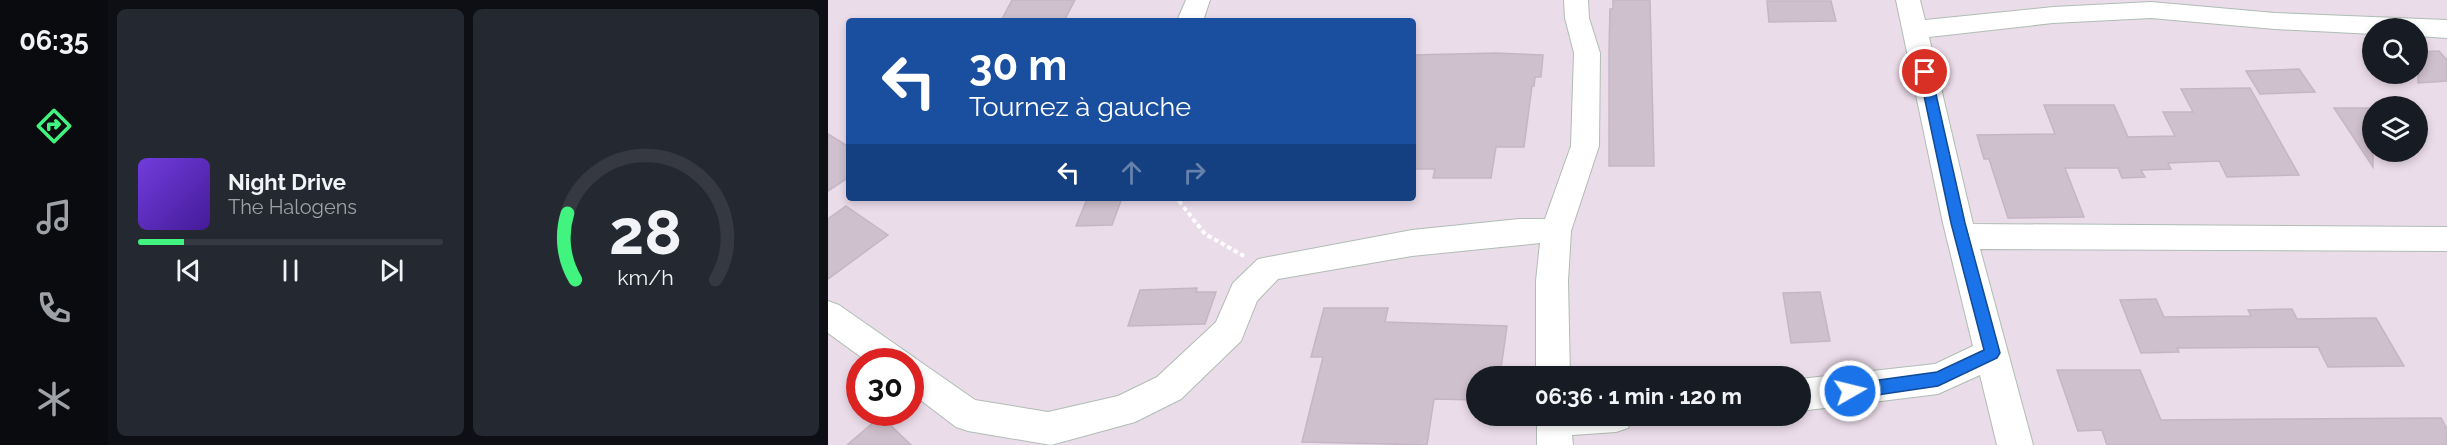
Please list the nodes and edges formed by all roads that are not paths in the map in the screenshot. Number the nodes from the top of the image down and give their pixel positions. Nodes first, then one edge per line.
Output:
1 (1198, 0) edge
2 (1576, 0) edge
3 (1908, 0) edge
4 (1191, 18) edge
5 (2447, 29) edge
6 (1915, 30) junction
7 (1556, 231) junction
8 (1962, 236) junction
9 (2447, 239) edge
10 (828, 315) edge
11 (876, 348) edge
12 (1992, 353) junction
13 (1553, 366) edge
14 (924, 382) edge
15 (1811, 393) edge
16 (1555, 426) edge
17 (1556, 445) edge
18 (2015, 445) edge

1 - 4 street
2 - 7 street
3 - 6 street
5 - 6 street
6 - 8 street
7 - 13 street
7 - 14 street
8 - 9 street
8 - 12 street
10 - 11 street
12 - 15 street
12 - 18 street
16 - 17 street

